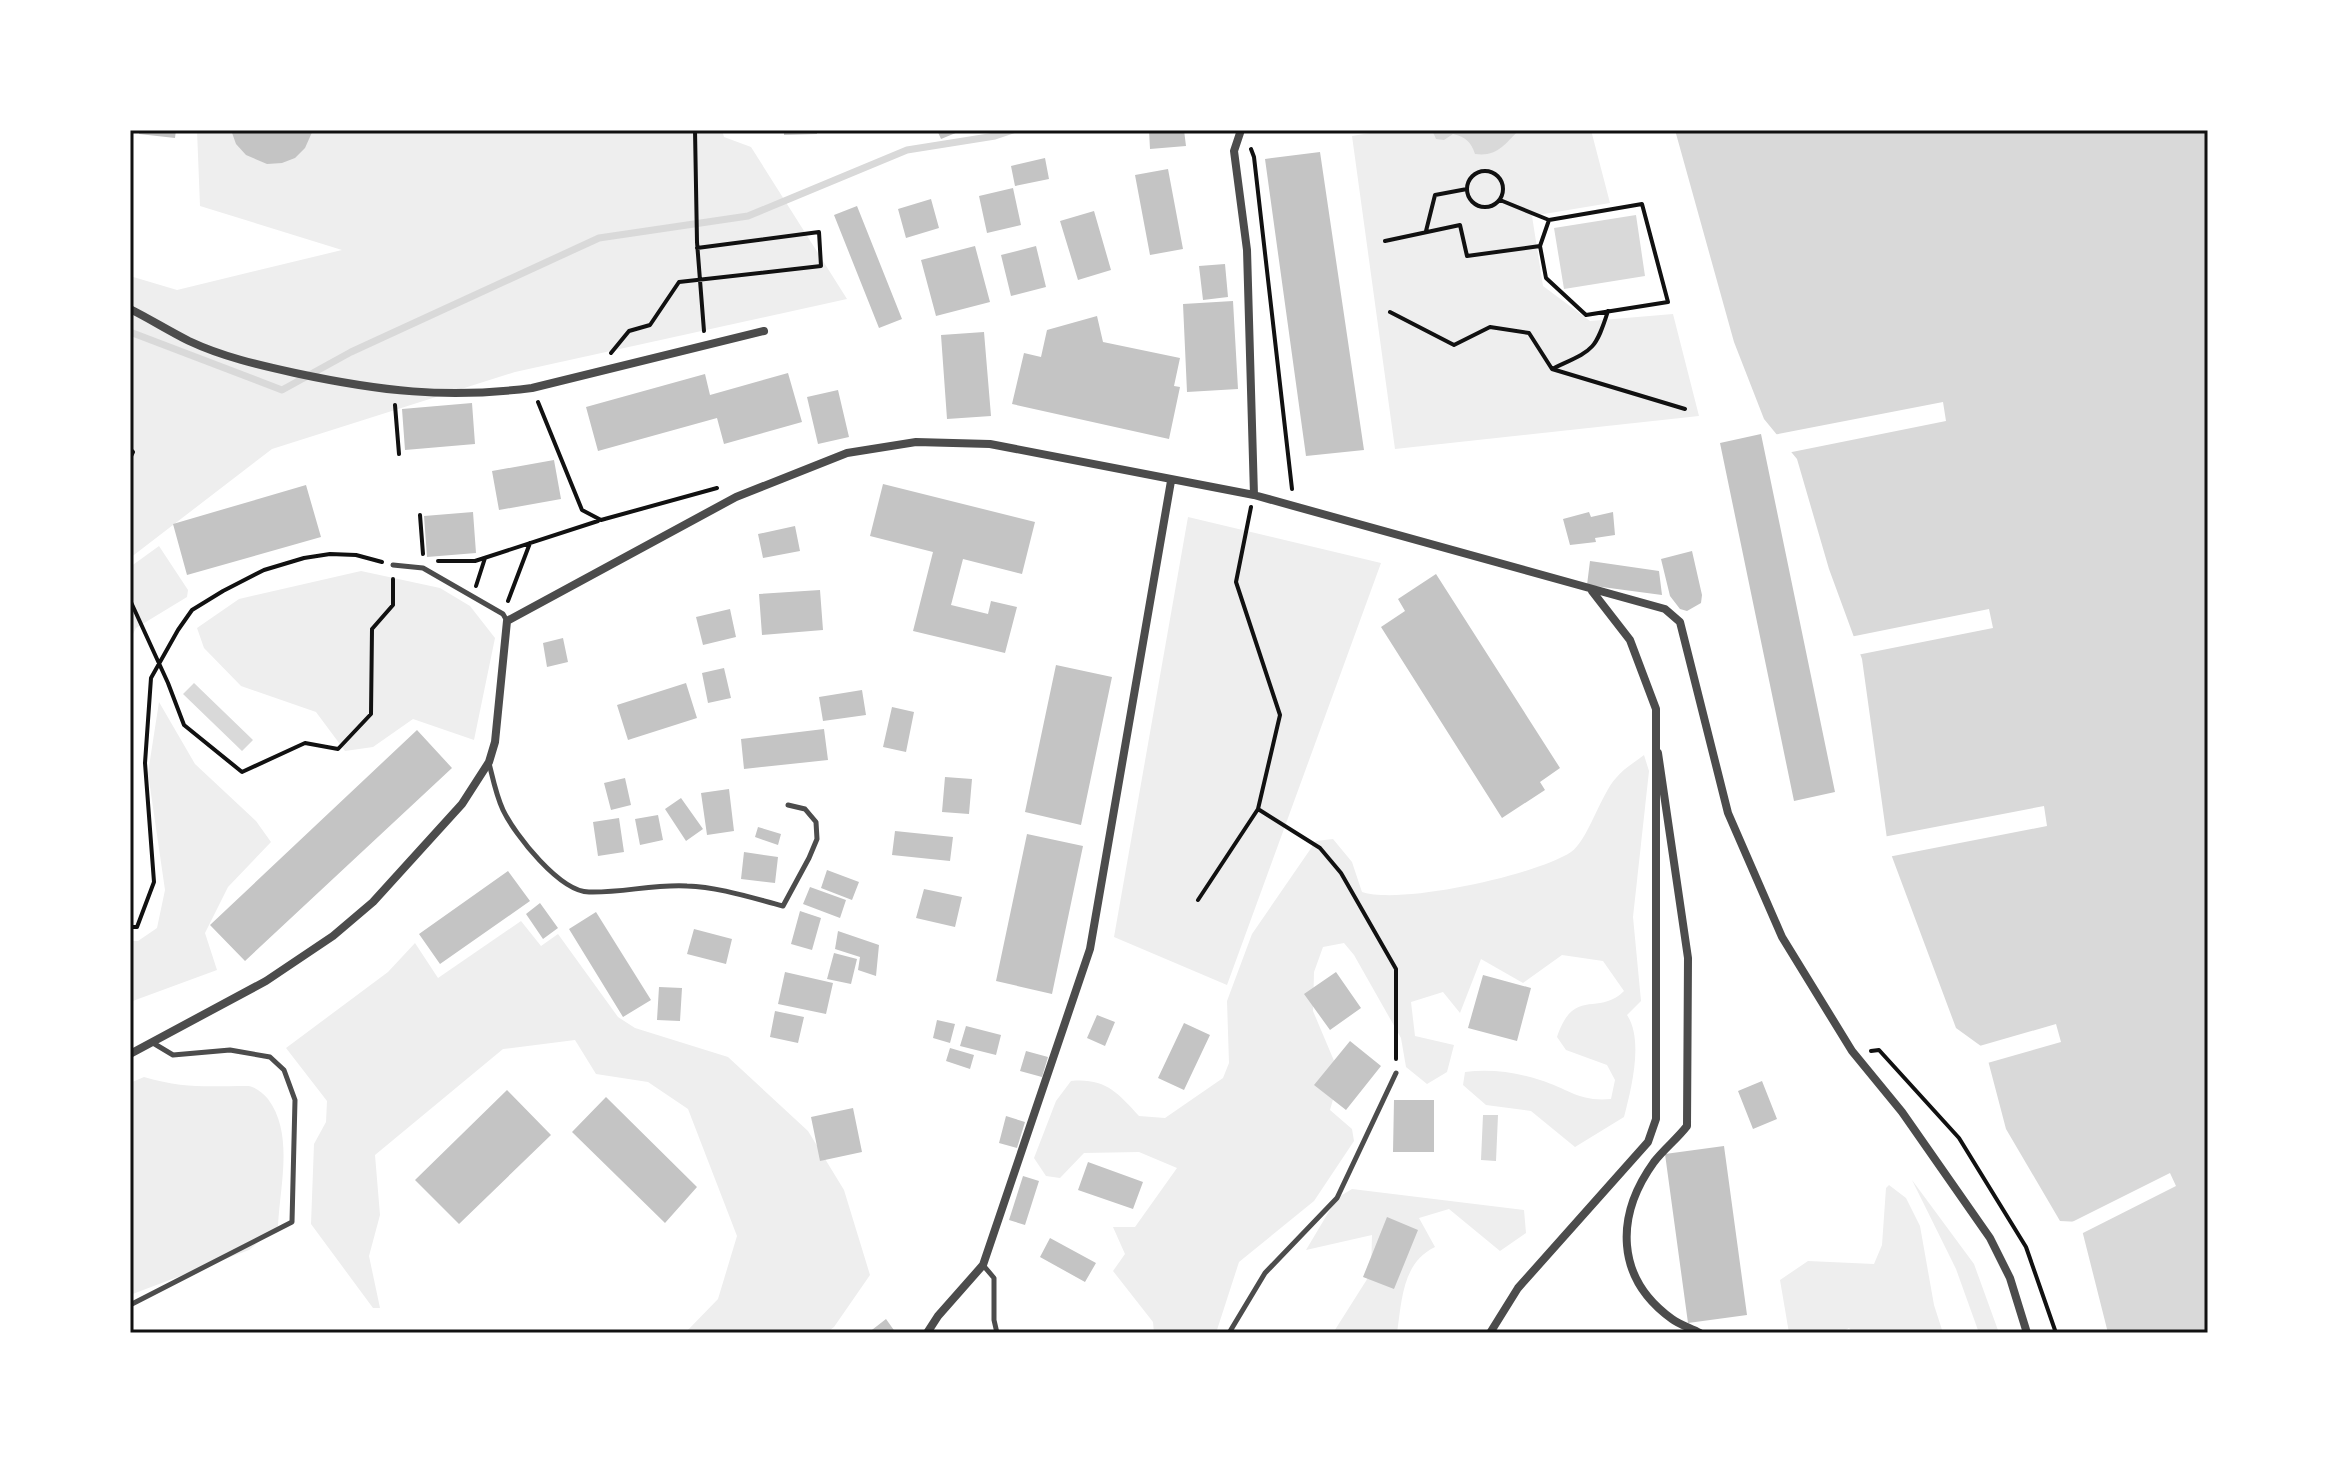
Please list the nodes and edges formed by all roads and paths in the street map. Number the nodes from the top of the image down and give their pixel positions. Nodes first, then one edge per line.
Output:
1 (695, 130) edge
2 (1240, 132) edge
3 (1467, 189) junction
4 (1500, 200) junction
5 (1549, 220) junction
6 (1426, 231) junction
7 (1385, 241) dead end
8 (697, 245) junction
9 (1540, 246) junction
10 (700, 278) junction
11 (130, 309) edge
12 (1608, 311) junction
13 (1390, 312) dead end
14 (764, 331) dead end
15 (705, 346) junction
16 (1552, 369) junction
17 (595, 373) junction
18 (532, 388) junction
19 (394, 390) junction
20 (1685, 409) dead end
21 (130, 449) edge
22 (399, 454) dead end
23 (130, 458) edge
24 (1171, 481) junction
25 (724, 486) dead end
26 (1254, 495) junction
27 (1294, 505) junction
28 (420, 515) dead end
29 (601, 520) junction
30 (530, 543) junction
31 (485, 558) junction
32 (424, 564) junction
33 (393, 565) junction
34 (1592, 590) junction
35 (473, 597) junction
36 (130, 600) edge
37 (505, 618) junction
38 (158, 661) junction
39 (1655, 742) junction
40 (489, 762) junction
41 (788, 805) dead end
42 (1258, 809) junction
43 (1198, 900) dead end
44 (130, 927) edge
45 (153, 1042) junction
46 (1852, 1051) junction
47 (130, 1054) edge
48 (1396, 1073) joint
49 (983, 1265) junction
50 (130, 1305) edge
51 (927, 1333) edge
52 (997, 1333) edge
53 (1229, 1333) edge
54 (1490, 1333) edge
55 (1700, 1333) edge
56 (2027, 1333) edge
57 (2056, 1333) edge

1 - 8 path
2 - 26 street
2 - 27 path
3 - 4 path
3 - 4 path
3 - 6 path
4 - 5 path
5 - 9 path
5 - 12 path
6 - 7 path
6 - 9 path
8 - 10 path
8 - 10 path
9 - 12 path
10 - 15 path
10 - 17 path
11 - 19 street
12 - 16 path
13 - 16 path
14 - 15 street
15 - 17 street
16 - 20 path
17 - 18 street
18 - 19 street
18 - 29 path
19 - 22 path
21 - 23 path
24 - 26 street
24 - 37 street
24 - 49 street
25 - 29 path
26 - 27 street
26 - 42 path
27 - 34 street
28 - 32 path
29 - 30 path
30 - 31 path
30 - 37 path
31 - 32 path
31 - 35 path
32 - 33 lane
32 - 35 lane
33 - 38 path
33 - 38 path
34 - 39 street
34 - 46 street
35 - 37 lane
36 - 38 path
37 - 40 street
38 - 44 path
39 - 54 street
39 - 55 street
40 - 41 lane
40 - 45 street
42 - 43 path
42 - 48 path
45 - 47 street
45 - 50 lane
46 - 56 street
46 - 57 path
48 - 53 lane
49 - 51 street
49 - 52 lane

